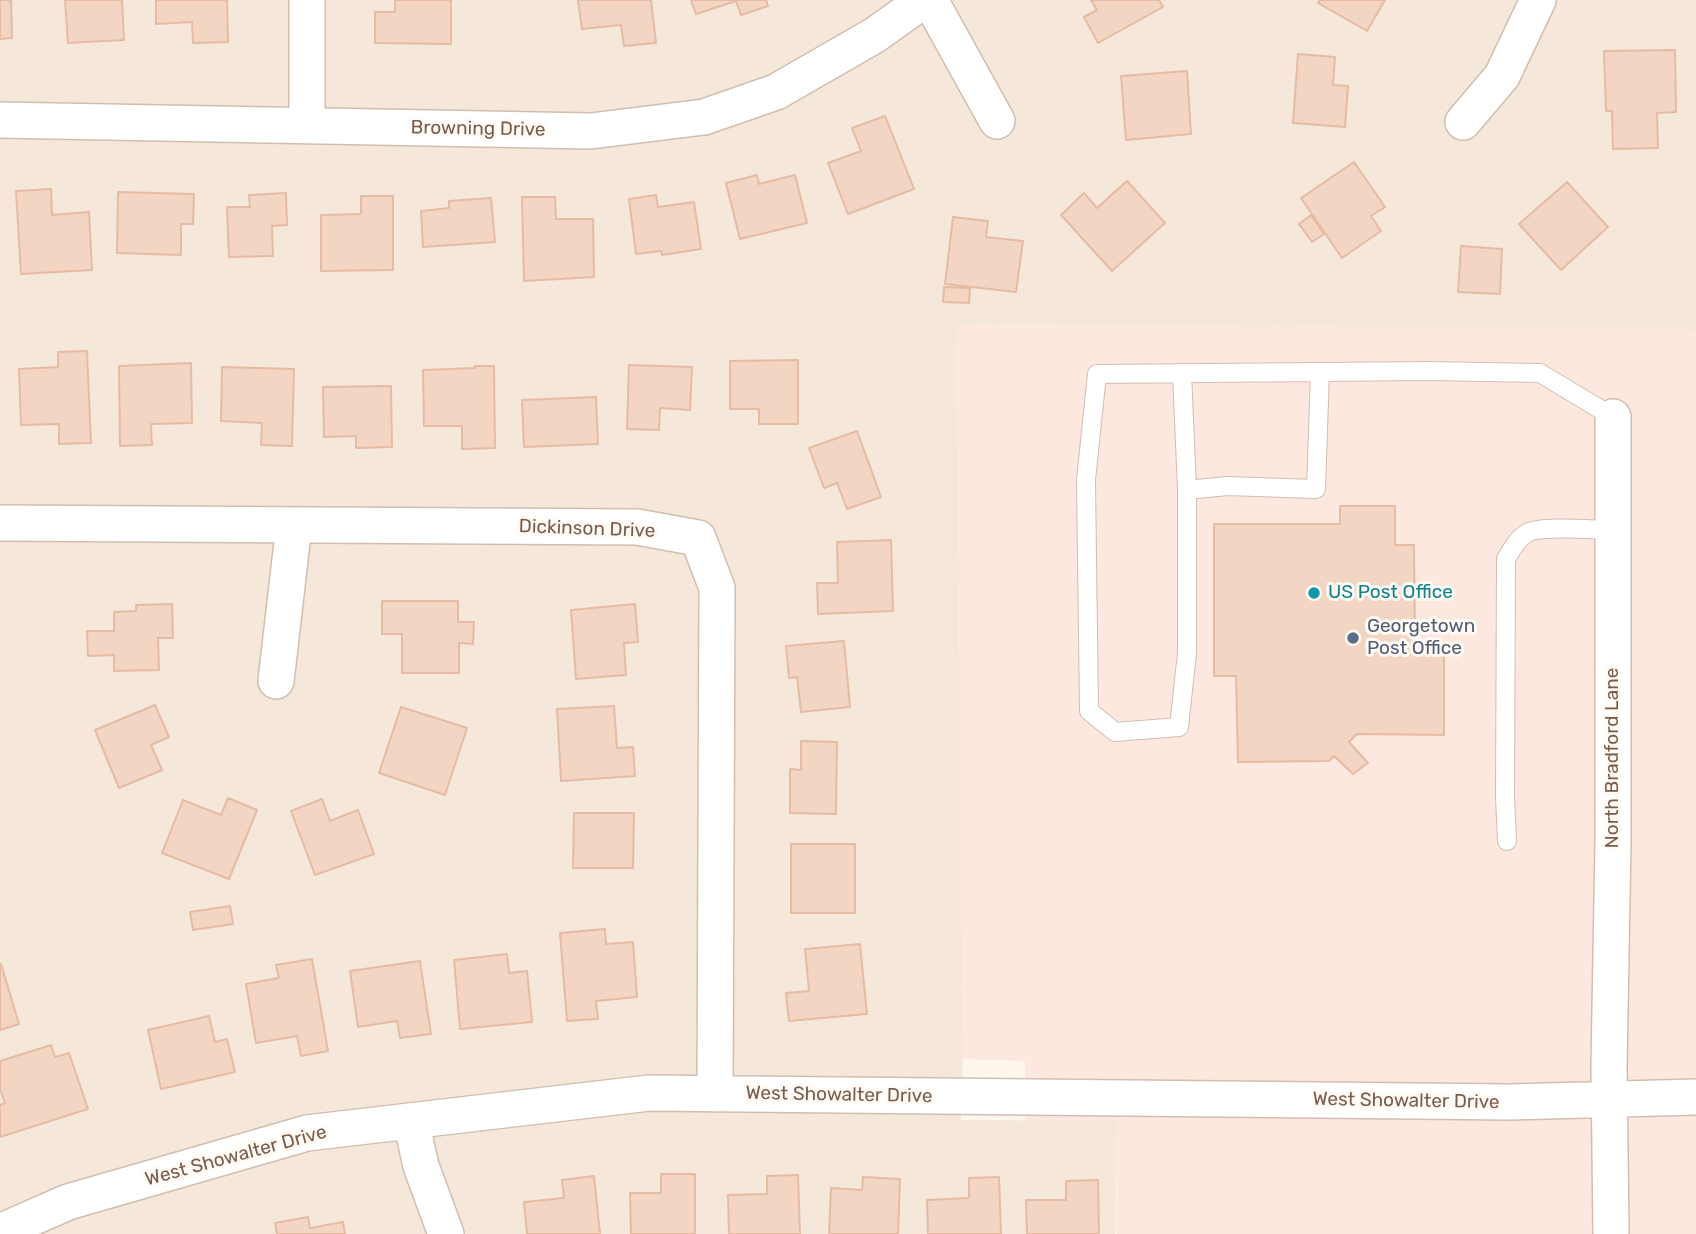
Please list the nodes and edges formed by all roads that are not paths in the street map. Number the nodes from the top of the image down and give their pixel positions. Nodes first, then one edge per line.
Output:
1 (307, 0) edge
2 (924, 0) edge
3 (930, 0) edge
4 (1538, 0) edge
5 (0, 120) edge
6 (997, 121) dead end
7 (1463, 122) dead end
8 (307, 125) junction
9 (1320, 372) junction
10 (1182, 373) junction
11 (1613, 418) joint
12 (1187, 490) junction
13 (0, 523) edge
14 (294, 525) junction
15 (1613, 530) junction
16 (276, 681) dead end
17 (1507, 841) dead end
18 (715, 1094) junction
19 (1696, 1097) edge
20 (1609, 1099) junction
21 (411, 1121) junction
22 (0, 1232) edge
23 (446, 1234) edge
24 (1611, 1234) edge

1 - 8 street
2 - 8 street, Browning Drive
3 - 6 street
4 - 7 street
5 - 8 street, Browning Drive
9 - 10 lane
9 - 11 lane
9 - 12 lane
10 - 12 lane
10 - 12 lane
11 - 15 street, North Bradford Lane
13 - 14 street, Dickinson Drive
14 - 16 street
14 - 18 street, Dickinson Drive
15 - 17 lane
15 - 20 street, North Bradford Lane
18 - 20 street, West Showalter Drive
18 - 21 street, West Showalter Drive
19 - 20 street, West Showalter Drive
20 - 24 street, North Bradford Lane
21 - 22 street, West Showalter Drive
21 - 23 street

